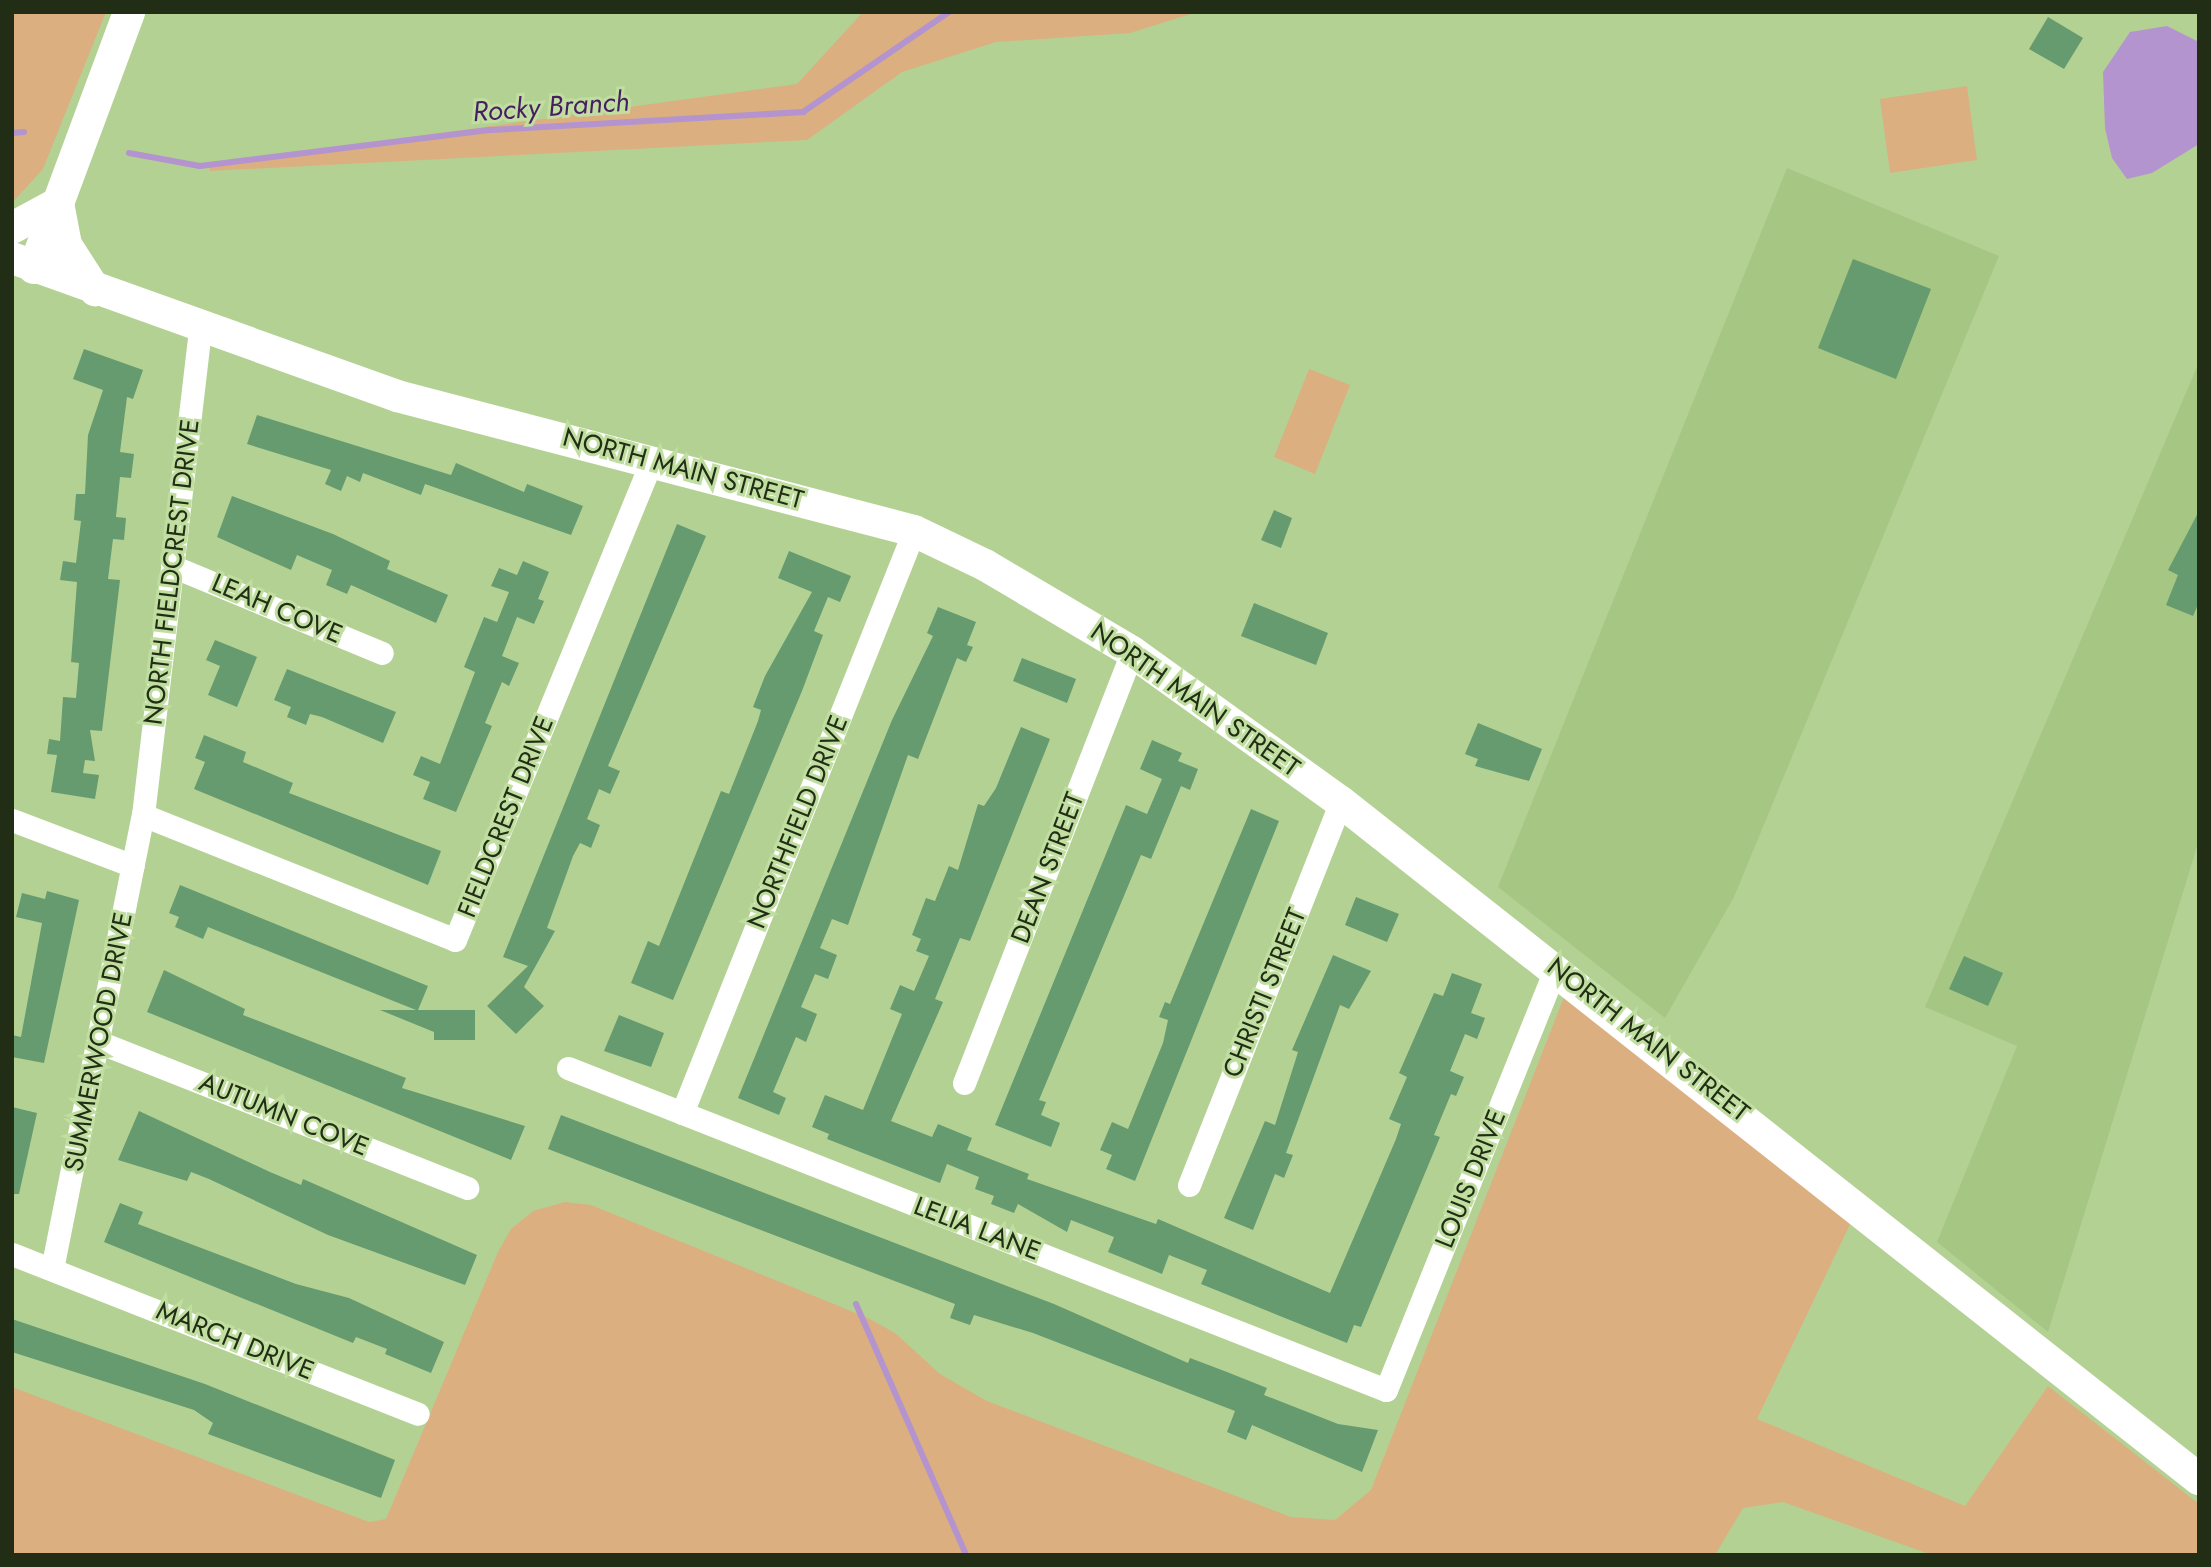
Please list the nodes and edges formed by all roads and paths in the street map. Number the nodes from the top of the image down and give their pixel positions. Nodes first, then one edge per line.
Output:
1 (129, 12) edge
2 (58, 203) junction
3 (12, 228) edge
4 (23, 263) edge
5 (95, 290) junction
6 (200, 328) junction
7 (652, 460) junction
8 (914, 531) junction
9 (172, 566) junction
10 (1132, 652) junction
11 (382, 653) dead end
12 (1341, 802) junction
13 (143, 815) junction
14 (12, 820) edge
15 (133, 866) junction
16 (1556, 967) junction
17 (101, 1043) junction
18 (568, 1068) dead end
19 (964, 1083) dead end
20 (682, 1113) junction
21 (1189, 1185) dead end
22 (467, 1188) dead end
23 (12, 1254) edge
24 (52, 1269) junction
25 (1386, 1390) joint
26 (418, 1414) dead end
27 (2199, 1479) edge

1 - 2 street
2 - 3 street
2 - 4 street
2 - 5 street
4 - 5 street, NORTH MAIN STREET
5 - 6 street, NORTH MAIN STREET
6 - 7 street, NORTH MAIN STREET
6 - 9 street, NORTH FIELDCREST DRIVE
7 - 8 street, NORTH MAIN STREET
7 - 13 street, FIELDCREST DRIVE
8 - 10 street, NORTH MAIN STREET
8 - 20 street, NORTHFIELD DRIVE
9 - 11 street, LEAH COVE
9 - 13 street, NORTH FIELDCREST DRIVE
10 - 12 street, NORTH MAIN STREET
10 - 19 street, DEAN STREET
12 - 16 street, NORTH MAIN STREET
12 - 21 street, CHRISTI STREET
13 - 15 street, SUMMERWOOD DRIVE
14 - 15 street
15 - 17 street, SUMMERWOOD DRIVE
16 - 25 street, LOUIS DRIVE
16 - 27 street, NORTH MAIN STREET
17 - 22 street, AUTUMN COVE
17 - 24 street, SUMMERWOOD DRIVE
18 - 20 street, LELIA LANE
20 - 25 street, LELIA LANE
23 - 24 street, MARCH DRIVE
24 - 26 street, MARCH DRIVE

